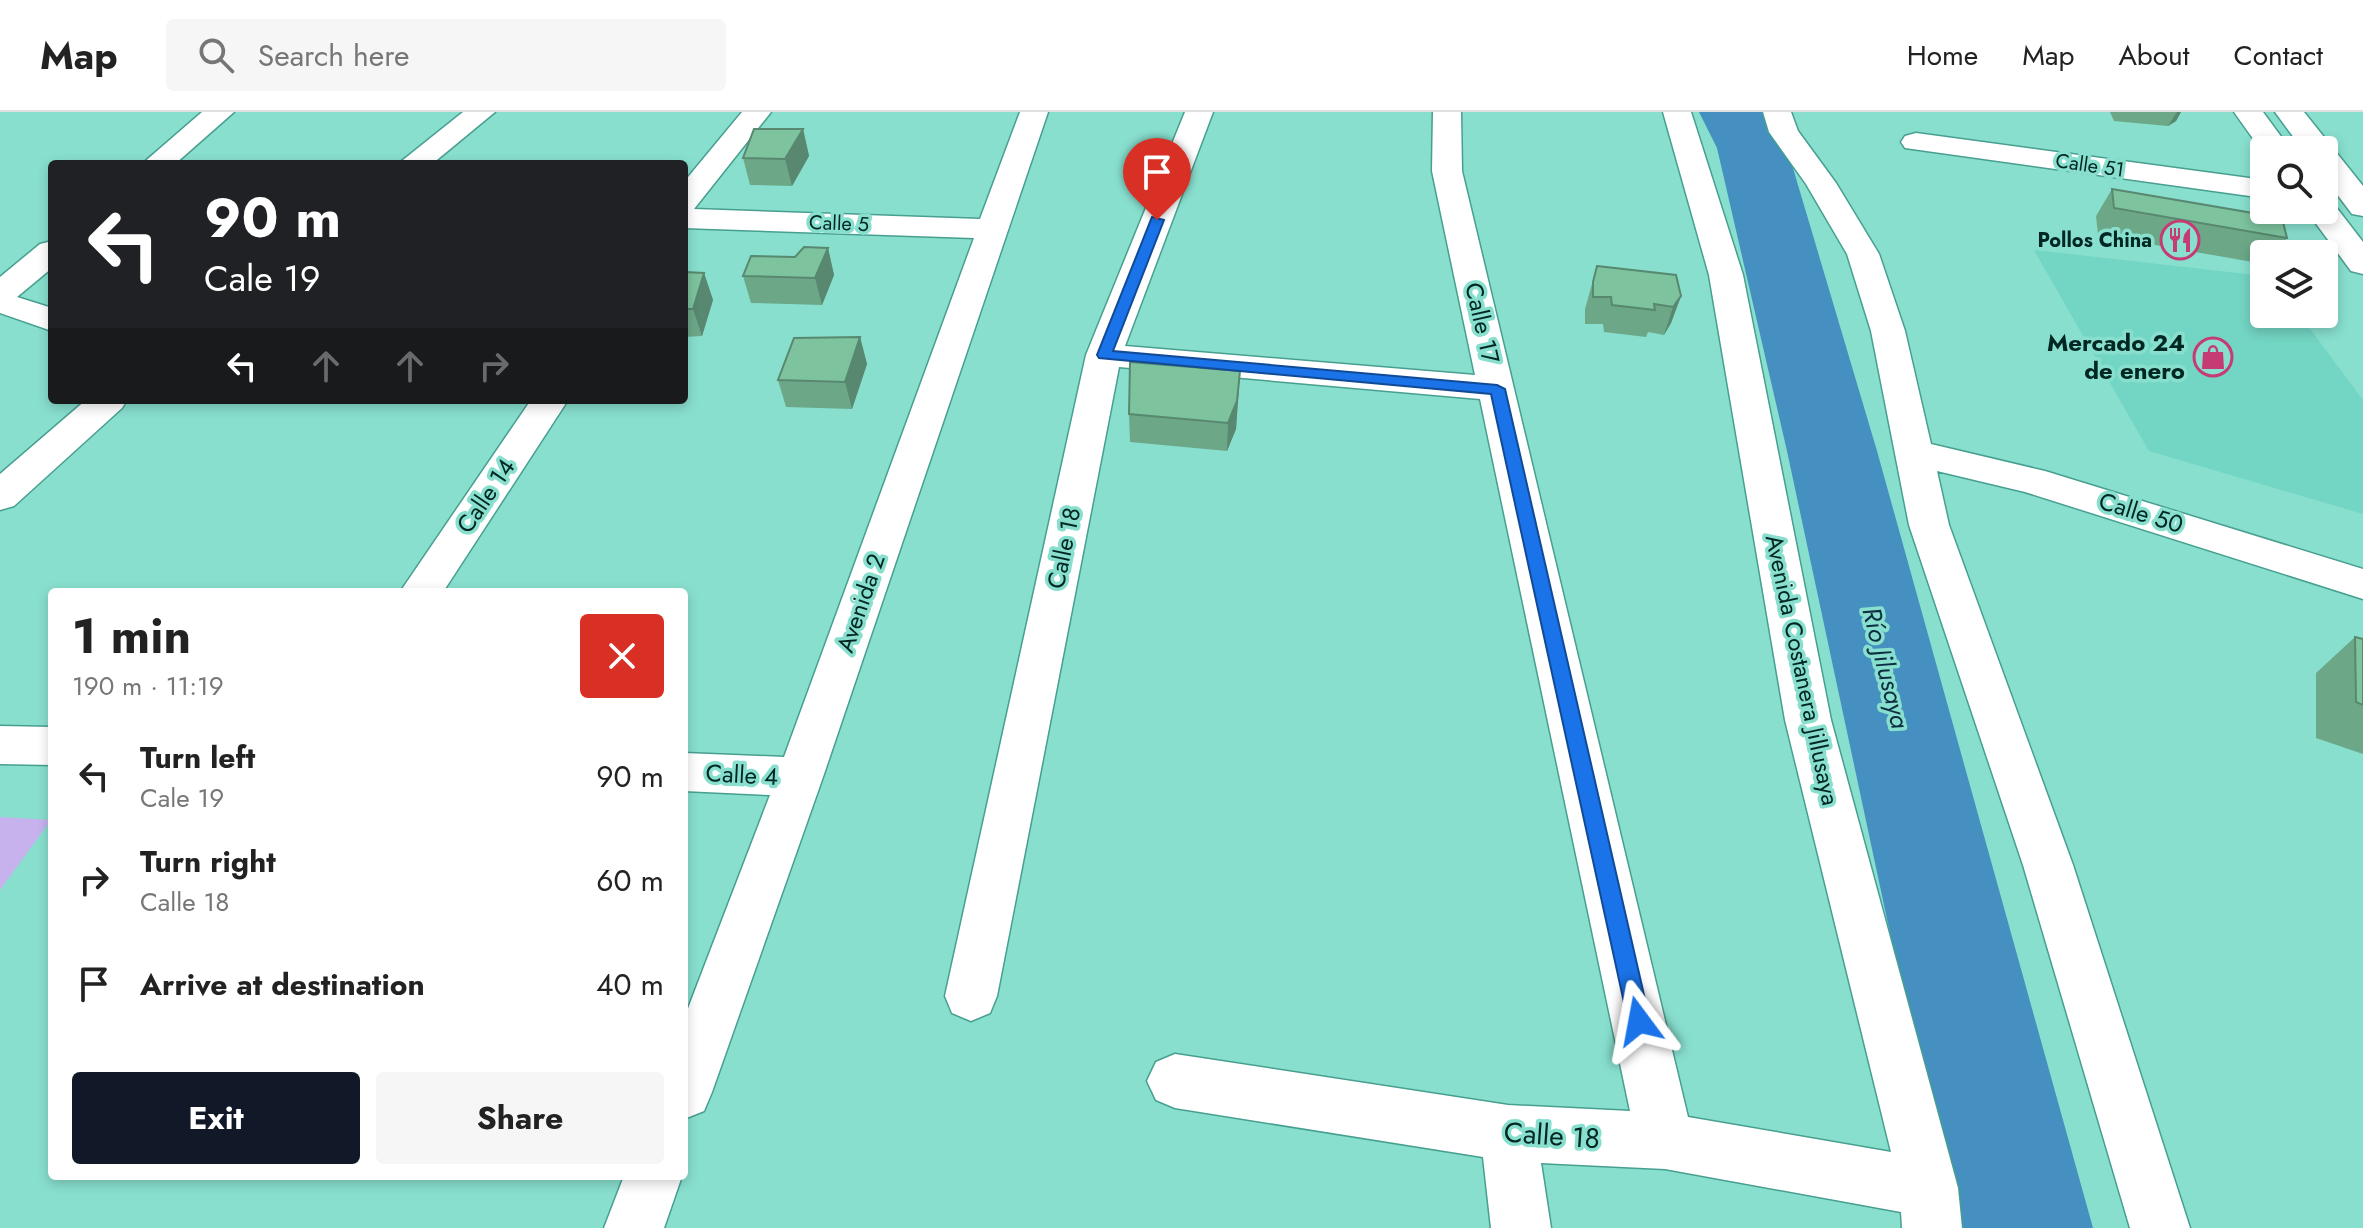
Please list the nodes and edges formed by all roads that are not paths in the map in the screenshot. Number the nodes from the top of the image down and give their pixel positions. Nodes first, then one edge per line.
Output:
1 (220, 112) edge
2 (481, 112) edge
3 (757, 112) edge
4 (1034, 112) edge
5 (1199, 112) edge
6 (1447, 112) edge
7 (1677, 112) edge
8 (1777, 112) edge
9 (2248, 112) edge
10 (2289, 112) edge
11 (2266, 136) edge
12 (2308, 136) edge
13 (1916, 142) dead end
14 (162, 160) edge
15 (418, 160) edge
16 (2338, 175) edge
17 (2250, 187) edge
18 (688, 197) edge
19 (2338, 201) edge
20 (2362, 205) edge
21 (688, 218) edge
22 (2333, 224) edge
23 (993, 229) junction
24 (48, 254) edge
25 (2363, 264) edge
26 (0, 294) edge
27 (0, 302) edge
28 (48, 319) edge
29 (1104, 355) junction
30 (1497, 389) junction
31 (104, 404) edge
32 (547, 404) edge
33 (1915, 453) junction
34 (0, 496) edge
35 (2363, 584) edge
36 (424, 588) edge
37 (0, 745) edge
38 (48, 746) edge
39 (688, 772) edge
40 (800, 777) junction
41 (971, 996) dead end
42 (688, 1081) edge
43 (1175, 1081) dead end
44 (1508, 1133) junction
45 (1665, 1141) junction
46 (652, 1180) edge
47 (1931, 1208) edge
48 (634, 1228) edge
49 (1521, 1228) edge
50 (2160, 1228) edge

1 - 14 street
2 - 15 street
3 - 18 street
4 - 23 street, Avenida 2
5 - 29 street, Calle 18
6 - 30 street, Calle 17
7 - 47 street, Avenida Costanera Jillusaya
8 - 33 street
9 - 11 street
10 - 12 street
13 - 17 street, Calle 51
16 - 20 street
19 - 20 street
21 - 23 street, Calle 5
22 - 25 street
23 - 40 street, Avenida 2
24 - 26 street
27 - 28 street
29 - 30 street
29 - 41 street, Calle 18
30 - 45 street, Calle 17
31 - 34 street
32 - 36 street, Calle 14
33 - 35 street, Calle 50
33 - 50 street
37 - 38 street
39 - 40 street, Calle 4
40 - 42 street, Avenida 2
43 - 44 street, Calle 18
44 - 45 street, Calle 18
44 - 49 street
45 - 47 street, Calle 18
46 - 48 street

